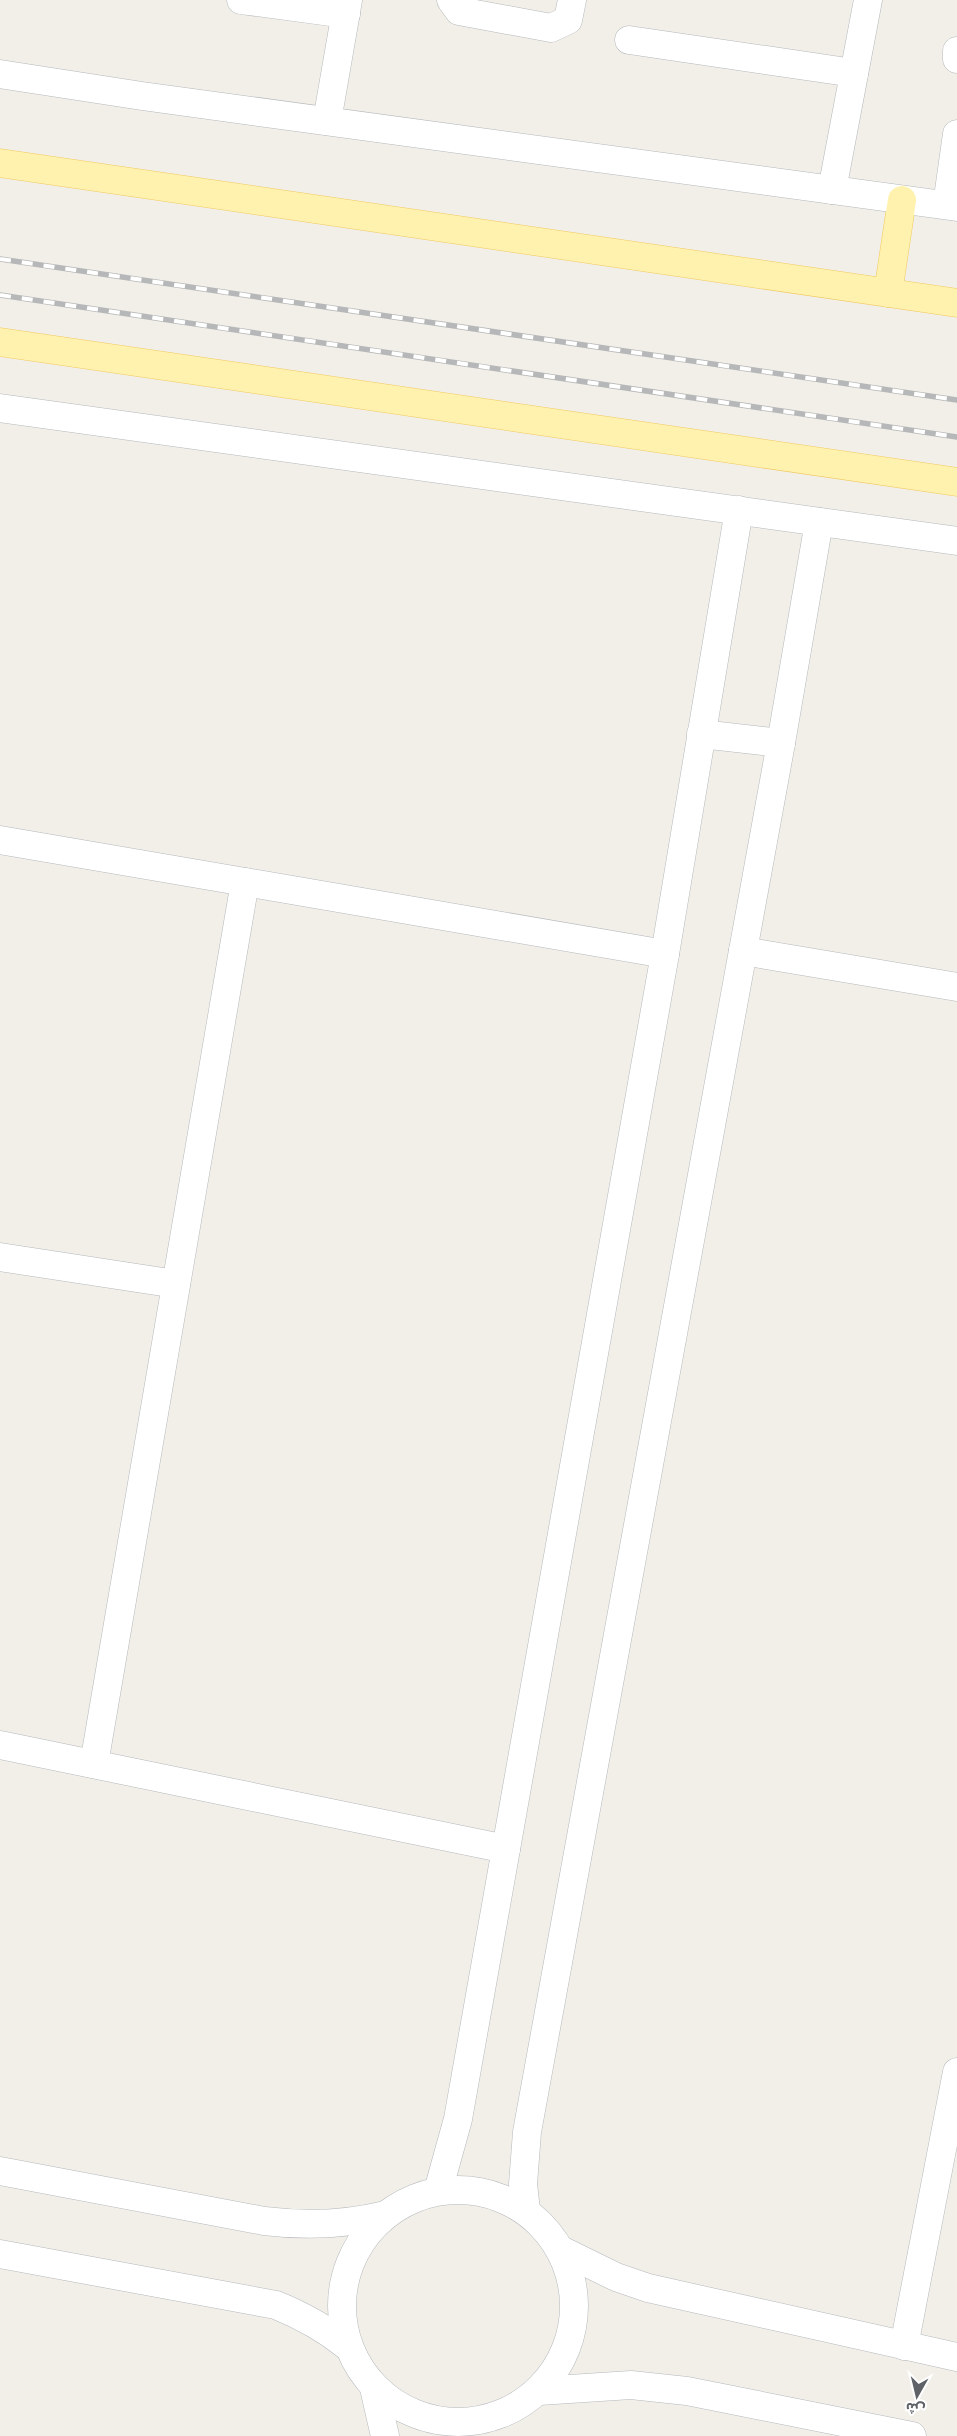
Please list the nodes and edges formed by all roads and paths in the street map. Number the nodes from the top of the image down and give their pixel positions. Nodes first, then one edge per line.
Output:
1 (241, 0) edge
2 (451, 0) edge
3 (572, 0) edge
4 (868, 0) edge
5 (347, 7) edge
6 (629, 40) dead end
7 (957, 52) edge
8 (957, 59) edge
9 (854, 73) junction
10 (0, 74) edge
11 (327, 121) junction
12 (957, 134) edge
13 (0, 163) edge
14 (832, 190) junction
15 (902, 200) junction
16 (952, 206) edge
17 (888, 293) junction
18 (957, 303) edge
19 (0, 342) edge
20 (0, 408) edge
21 (957, 482) edge
22 (739, 510) junction
23 (819, 522) junction
24 (957, 541) edge
25 (701, 734) junction
26 (781, 743) junction
27 (0, 840) edge
28 (245, 882) junction
29 (743, 951) junction
30 (665, 954) junction
31 (957, 986) edge
32 (0, 1257) edge
33 (176, 1284) junction
34 (0, 1745) edge
35 (94, 1764) junction
36 (506, 1849) junction
37 (957, 2072) edge
38 (0, 2171) edge
39 (438, 2191) junction
40 (526, 2210) junction
41 (385, 2215) junction
42 (561, 2250) junction
43 (0, 2254) edge
44 (347, 2346) junction
45 (904, 2346) junction
46 (957, 2357) edge
47 (374, 2388) junction
48 (539, 2391) junction
49 (491, 2426) edge
50 (385, 2436) edge
51 (912, 2436) edge

1 - 5 street
2 - 3 street
4 - 9 street
5 - 11 street
6 - 9 street
7 - 8 street
9 - 14 street
10 - 11 street
11 - 14 street
12 - 16 street
13 - 17 main road
14 - 15 street
15 - 16 street
15 - 17 main road
17 - 18 main road
19 - 21 main road
20 - 22 street
22 - 23 street
22 - 25 street
23 - 24 street
23 - 26 street
25 - 26 street
25 - 30 street
26 - 29 street
27 - 28 street
28 - 30 street
28 - 33 street
29 - 31 street
29 - 40 street
30 - 36 street
32 - 33 street
33 - 35 street
34 - 35 street
35 - 36 street
36 - 39 street
37 - 45 street
38 - 41 street
39 - 40 street
39 - 41 street
40 - 42 street
41 - 44 street
42 - 45 street
42 - 48 street
43 - 44 street
44 - 47 street
45 - 46 street
47 - 49 street
47 - 50 street
48 - 49 street
48 - 51 street

